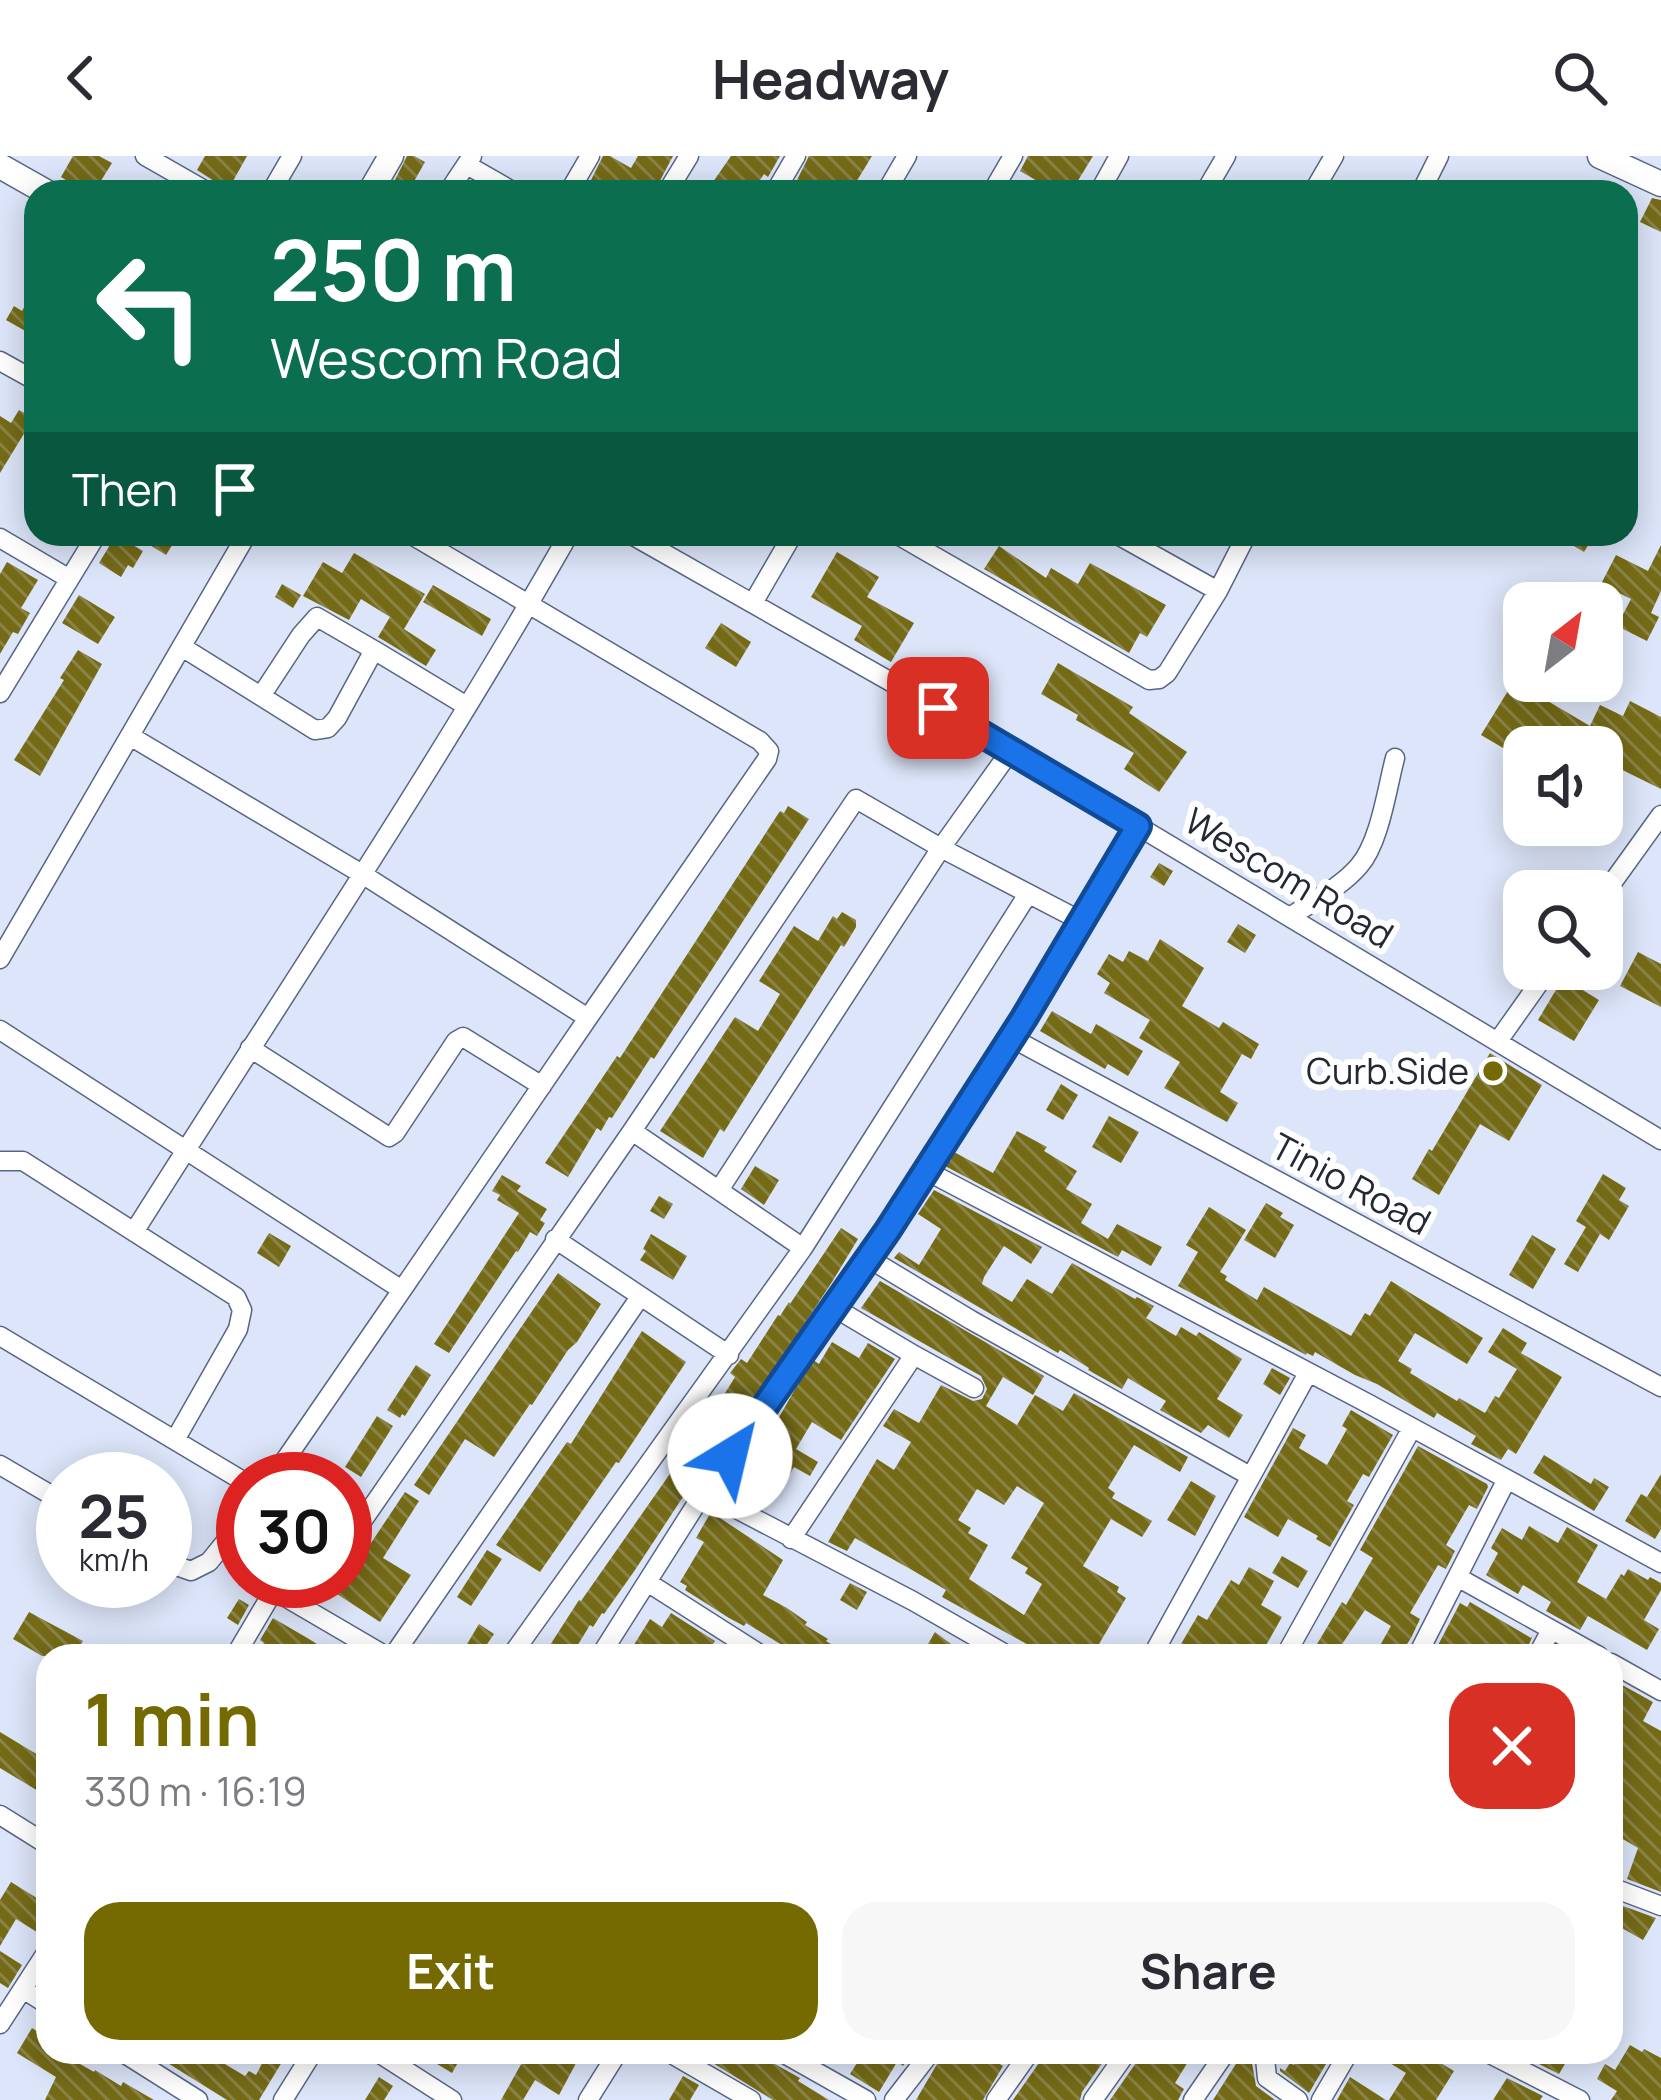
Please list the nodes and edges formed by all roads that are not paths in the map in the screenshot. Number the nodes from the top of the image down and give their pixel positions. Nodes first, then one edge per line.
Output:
1 (145, 156) edge
2 (1600, 156) edge
3 (469, 160) edge
4 (187, 180) edge
5 (497, 180) edge
6 (1661, 184) edge
7 (0, 538) edge
8 (89, 546) edge
9 (240, 546) edge
10 (431, 546) edge
11 (562, 546) edge
12 (651, 546) edge
13 (786, 546) edge
14 (917, 546) edge
15 (1137, 546) edge
16 (1240, 546) edge
17 (68, 578) junction
18 (1218, 591) junction
19 (530, 603) junction
20 (753, 603) junction
21 (182, 647) junction
22 (374, 650) junction
23 (0, 693) edge
24 (261, 696) junction
25 (465, 706) junction
26 (130, 736) junction
27 (1011, 750) junction
28 (1395, 758) dead end
29 (1661, 815) edge
30 (1138, 826) junction
31 (941, 848) junction
32 (1621, 870) edge
33 (362, 874) junction
34 (1028, 894) junction
35 (1290, 917) junction
36 (1083, 922) junction
37 (0, 959) edge
38 (1534, 990) edge
39 (589, 1018) junction
40 (0, 1030) edge
41 (1010, 1037) junction
42 (1498, 1041) junction
43 (250, 1048) junction
44 (542, 1086) junction
45 (632, 1131) junction
46 (1661, 1140) edge
47 (186, 1149) junction
48 (0, 1161) edge
49 (926, 1170) junction
50 (719, 1190) junction
51 (134, 1232) junction
52 (555, 1238) junction
53 (803, 1248) junction
54 (868, 1258) junction
55 (402, 1290) junction
56 (640, 1297) junction
57 (836, 1308) junction
58 (0, 1336) edge
59 (914, 1354) junction
60 (728, 1355) junction
61 (1308, 1373) junction
62 (1661, 1387) edge
63 (974, 1388) dead end
64 (1412, 1428) junction
65 (175, 1440) junction
66 (291, 1452) edge
67 (0, 1465) edge
68 (216, 1465) edge
69 (1250, 1476) junction
70 (1507, 1479) junction
71 (36, 1486) edge
72 (704, 1492) junction
73 (372, 1506) edge
74 (791, 1539) junction
75 (216, 1552) edge
76 (1661, 1563) edge
77 (192, 1570) edge
78 (1459, 1578) junction
79 (647, 1582) junction
80 (259, 1608) edge
81 (307, 1608) edge
82 (1551, 1630) junction
83 (241, 1644) edge
84 (369, 1644) edge
85 (397, 1644) edge
86 (520, 1644) edge
87 (608, 1644) edge
88 (744, 1644) edge
89 (988, 1644) edge
90 (1159, 1644) edge
91 (1292, 1644) edge
92 (1423, 1644) edge
93 (1543, 1644) edge
94 (1577, 1644) edge
95 (1623, 1670) edge
96 (1661, 1691) edge
97 (0, 1815) edge
98 (36, 1838) edge
99 (1623, 1892) edge
100 (1661, 1906) edge
101 (36, 1969) edge
102 (23, 1989) junction
103 (36, 1997) edge
104 (0, 2024) edge
105 (141, 2064) edge
106 (306, 2064) edge
107 (395, 2064) edge
108 (610, 2064) edge
109 (689, 2064) edge
110 (803, 2064) edge
111 (821, 2064) edge
112 (922, 2064) edge
113 (1022, 2064) edge
114 (1118, 2064) edge
115 (1218, 2064) edge
116 (1266, 2064) edge
117 (1342, 2064) edge
118 (1510, 2064) edge
119 (816, 2071) junction
120 (1290, 2098) edge
121 (197, 2100) edge
122 (284, 2100) edge
123 (452, 2100) edge
124 (588, 2100) edge
125 (751, 2100) edge
126 (866, 2100) edge
127 (894, 2100) edge
128 (996, 2100) edge
129 (1093, 2100) edge
130 (1193, 2100) edge
131 (1321, 2100) edge
132 (1580, 2100) edge

1 - 4 street
2 - 6 street
3 - 5 street
7 - 17 street
8 - 17 street
9 - 21 street
10 - 19 street
11 - 19 street
12 - 20 street, Wescom Road
13 - 20 street
14 - 18 street
15 - 18 street
16 - 18 street
17 - 23 street
19 - 25 street
19 - 39 street
20 - 27 street, Wescom Road
21 - 24 street
21 - 26 street
22 - 24 street
22 - 24 street
22 - 25 street
25 - 33 street
26 - 33 street
26 - 37 street
27 - 30 street, Wescom Road
27 - 31 street
28 - 35 street
29 - 32 street
30 - 35 street, Wescom Road
30 - 36 street
31 - 34 street
31 - 45 street
31 - 50 street
33 - 39 street
33 - 43 street
34 - 36 street
34 - 53 street
35 - 42 street, Wescom Road
36 - 41 street
38 - 42 street
39 - 44 street
40 - 47 street
41 - 49 street
41 - 62 street, Tinio Road
42 - 46 street, Wescom Road
43 - 44 street
43 - 47 street
44 - 55 street
45 - 50 street
45 - 52 street
47 - 51 street
47 - 55 street
48 - 51 street
49 - 54 street
49 - 61 street
50 - 53 street
51 - 65 street
52 - 56 street
52 - 73 street
53 - 60 street
54 - 57 street
54 - 69 street
55 - 66 street
56 - 60 street
56 - 85 street
57 - 59 street
57 - 72 street
58 - 65 street
59 - 63 street
59 - 74 street
60 - 86 street
61 - 64 street
61 - 69 street
64 - 70 street
64 - 91 street
65 - 68 street
67 - 71 street
69 - 90 street
70 - 76 street
70 - 78 street
72 - 74 street
72 - 79 street
74 - 89 street
75 - 77 street
78 - 82 street
78 - 92 street
79 - 87 street
79 - 88 street
80 - 83 street
81 - 84 street
82 - 93 street
82 - 94 street
95 - 96 street
97 - 98 street
99 - 100 street
101 - 102 street
102 - 103 street
102 - 104 street
105 - 121 street
106 - 122 street
107 - 123 street
108 - 124 street
109 - 125 street
110 - 119 street
111 - 119 street
112 - 127 street
113 - 128 street
114 - 129 street
115 - 130 street
116 - 120 street
117 - 131 street
118 - 132 street
119 - 126 street

